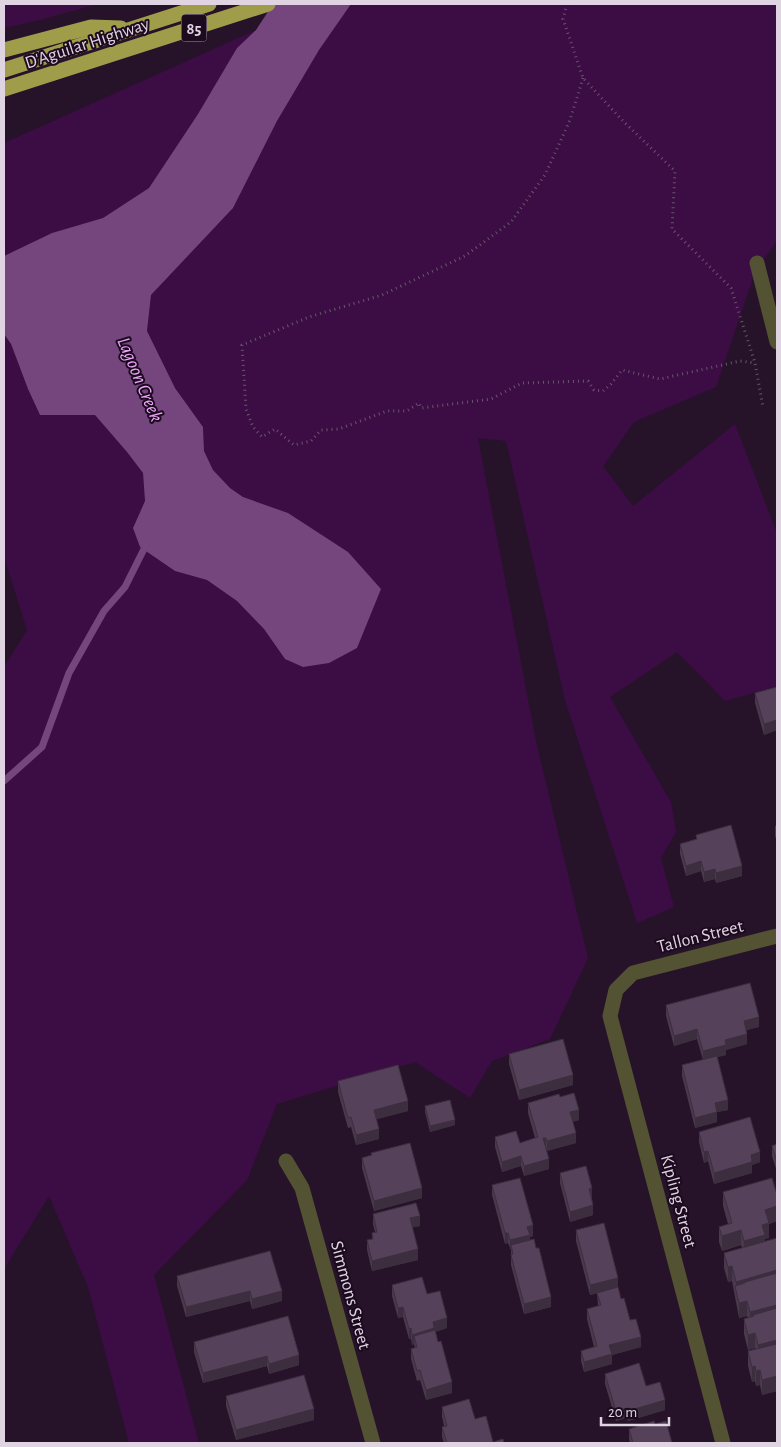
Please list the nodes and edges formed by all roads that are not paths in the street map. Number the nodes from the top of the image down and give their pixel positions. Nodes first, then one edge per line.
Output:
1 (209, 4) edge
2 (268, 4) edge
3 (133, 28) junction
4 (4, 50) edge
5 (4, 70) edge
6 (4, 89) edge
7 (757, 263) dead end
8 (777, 342) edge
9 (777, 936) edge
10 (633, 973) joint
11 (286, 1161) dead end
12 (373, 1443) edge
13 (724, 1443) edge

1 - 3 highway, D'Aguilar Highway / 85
2 - 6 highway, D'Aguilar Highway / 85
3 - 4 highway
3 - 5 highway, D'Aguilar Highway / 85
7 - 8 street
9 - 10 street, Tallon Street
10 - 13 street, Kipling Street
11 - 12 street, Simmons Street

